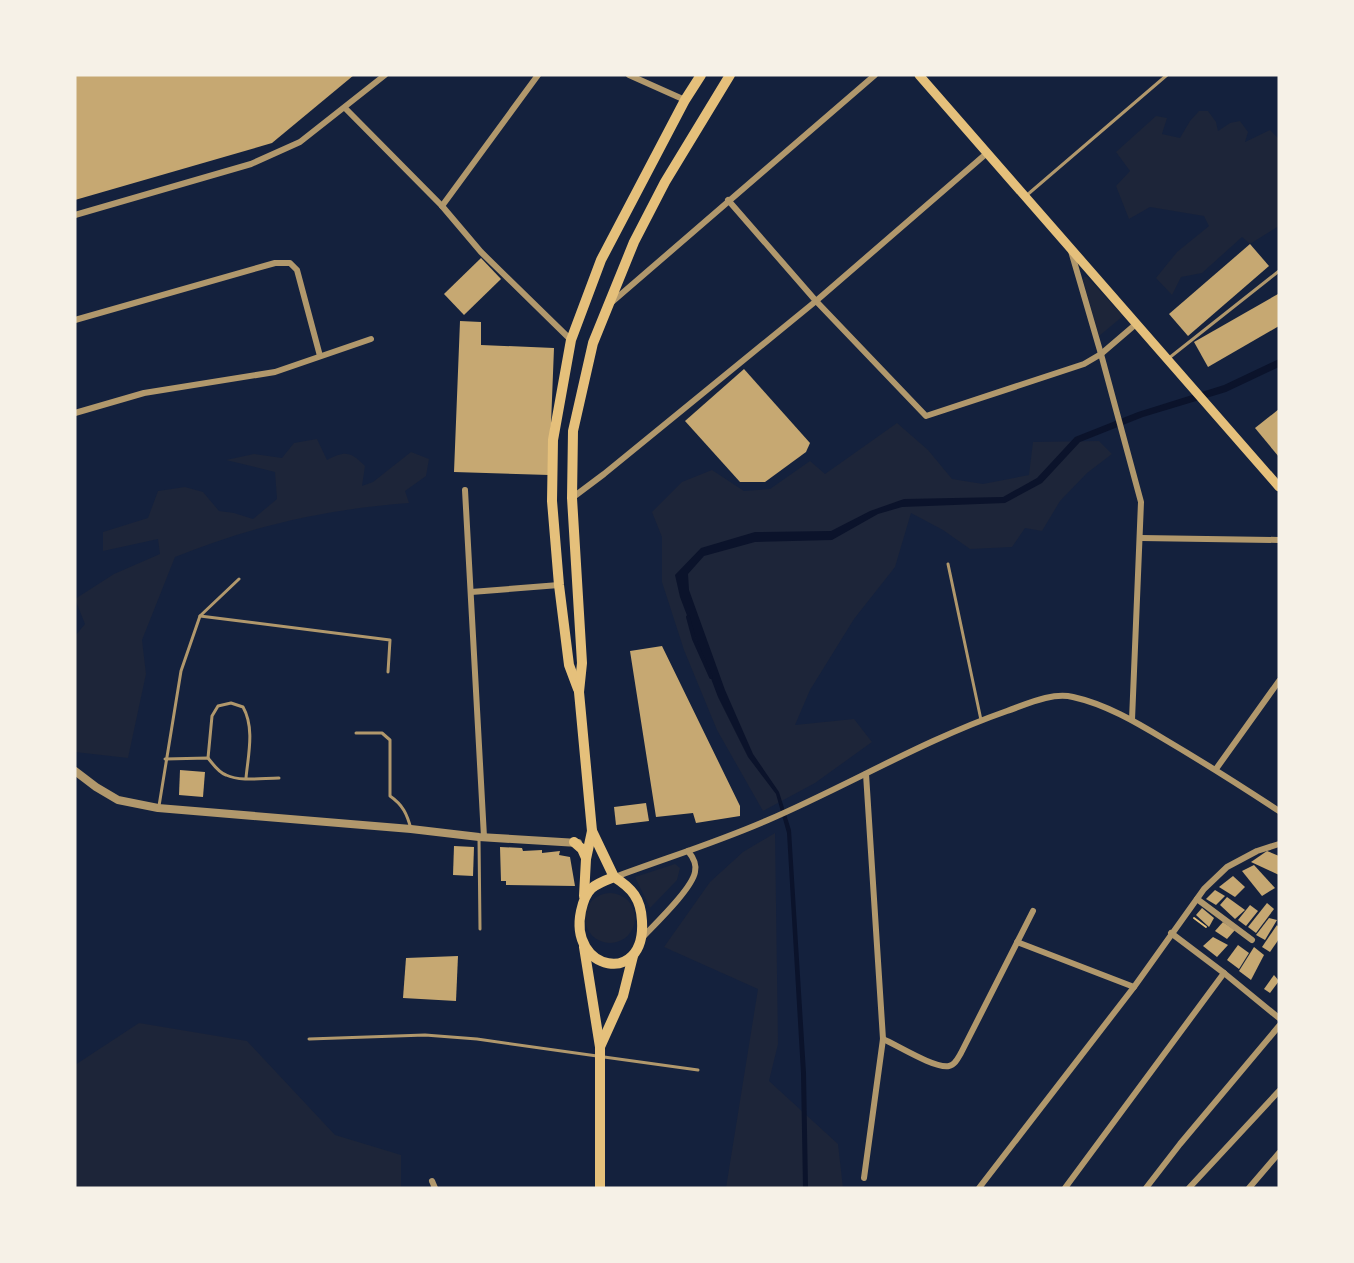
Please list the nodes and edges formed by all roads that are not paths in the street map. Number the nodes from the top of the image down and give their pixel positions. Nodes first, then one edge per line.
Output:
1 (385, 75) edge
2 (538, 75) edge
3 (629, 75) edge
4 (701, 75) edge
5 (730, 75) edge
6 (875, 75) edge
7 (919, 75) edge
8 (1167, 75) edge
9 (685, 100) junction
10 (345, 108) junction
11 (987, 153) junction
12 (1026, 196) junction
13 (728, 200) junction
14 (442, 206) junction
15 (75, 215) edge
16 (1070, 247) junction
17 (1279, 271) edge
18 (816, 301) junction
19 (608, 305) junction
20 (75, 320) edge
21 (1136, 324) junction
22 (371, 339) dead end
23 (571, 340) junction
24 (1101, 354) junction
25 (320, 356) junction
26 (1167, 359) junction
27 (75, 413) edge
28 (1279, 487) edge
29 (465, 490) dead end
30 (572, 498) junction
31 (1141, 538) junction
32 (1279, 540) edge
33 (948, 564) dead end
34 (239, 579) dead end
35 (559, 585) junction
36 (471, 592) junction
37 (200, 616) junction
38 (388, 672) dead end
39 (1279, 681) edge
40 (579, 692) junction
41 (981, 720) junction
42 (1132, 720) junction
43 (356, 733) dead end
44 (208, 758) junction
45 (165, 759) junction
46 (1216, 769) junction
47 (75, 771) edge
48 (866, 774) junction
49 (246, 778) junction
50 (279, 778) dead end
51 (159, 808) junction
52 (1279, 811) edge
53 (411, 829) junction
54 (481, 837) junction
55 (574, 842) junction
56 (593, 843) junction
57 (1279, 844) edge
58 (688, 850) junction
59 (586, 859) junction
60 (614, 877) junction
61 (584, 897) junction
62 (1197, 899) junction
63 (1033, 911) dead end
64 (480, 929) dead end
65 (1171, 933) junction
66 (641, 939) junction
67 (1252, 940) dead end
68 (1017, 942) junction
69 (584, 947) junction
70 (633, 956) junction
71 (1224, 972) junction
72 (1134, 987) junction
73 (1279, 1018) edge
74 (1279, 1026) edge
75 (309, 1039) dead end
76 (883, 1039) junction
77 (600, 1052) junction
78 (698, 1070) dead end
79 (1279, 1091) edge
80 (1279, 1153) edge
81 (864, 1178) dead end
82 (432, 1181) dead end
83 (435, 1188) edge
84 (600, 1188) edge
85 (980, 1188) edge
86 (1065, 1188) edge
87 (1146, 1188) edge
88 (1189, 1188) edge
89 (1249, 1188) edge

1 - 10 street
2 - 14 street
3 - 9 street
4 - 9 main road
5 - 19 main road
6 - 13 street
7 - 11 main road
8 - 12 lane
9 - 23 main road
10 - 14 street
10 - 15 street
11 - 12 main road
11 - 18 street
12 - 16 main road
13 - 18 street
13 - 19 street
14 - 23 street
16 - 21 main road
16 - 24 street
17 - 26 lane
18 - 24 street
18 - 30 street
19 - 30 main road
20 - 25 street
21 - 24 street
21 - 26 main road
22 - 25 street
23 - 35 main road
24 - 31 street
25 - 27 street
26 - 28 main road
29 - 36 street
30 - 40 main road
31 - 32 street
31 - 42 street
33 - 41 lane
34 - 37 lane
35 - 36 street
35 - 40 main road
36 - 54 street
37 - 38 lane
37 - 45 lane
39 - 46 street
40 - 56 main road
41 - 42 street
41 - 48 street
42 - 46 street
43 - 53 lane
44 - 45 lane
44 - 49 lane
44 - 49 lane
45 - 51 lane
46 - 52 street
47 - 51 street
48 - 58 street
48 - 76 street
49 - 50 lane
51 - 53 street
53 - 54 street
54 - 55 street
54 - 64 lane
55 - 56 street
55 - 59 main road
56 - 59 main road
56 - 60 main road
57 - 62 street
58 - 60 street
58 - 66 street
59 - 61 main road
60 - 61 main road
60 - 66 main road
61 - 69 main road
62 - 65 street
62 - 67 street
63 - 68 street
65 - 71 street
65 - 72 street
66 - 70 main road
68 - 72 street
68 - 76 street
69 - 70 main road
69 - 77 main road
70 - 77 main road
71 - 73 street
71 - 86 street
72 - 85 street
74 - 87 street
75 - 77 lane
76 - 81 street
77 - 78 lane
77 - 84 main road
79 - 88 street
80 - 89 street
82 - 83 street

